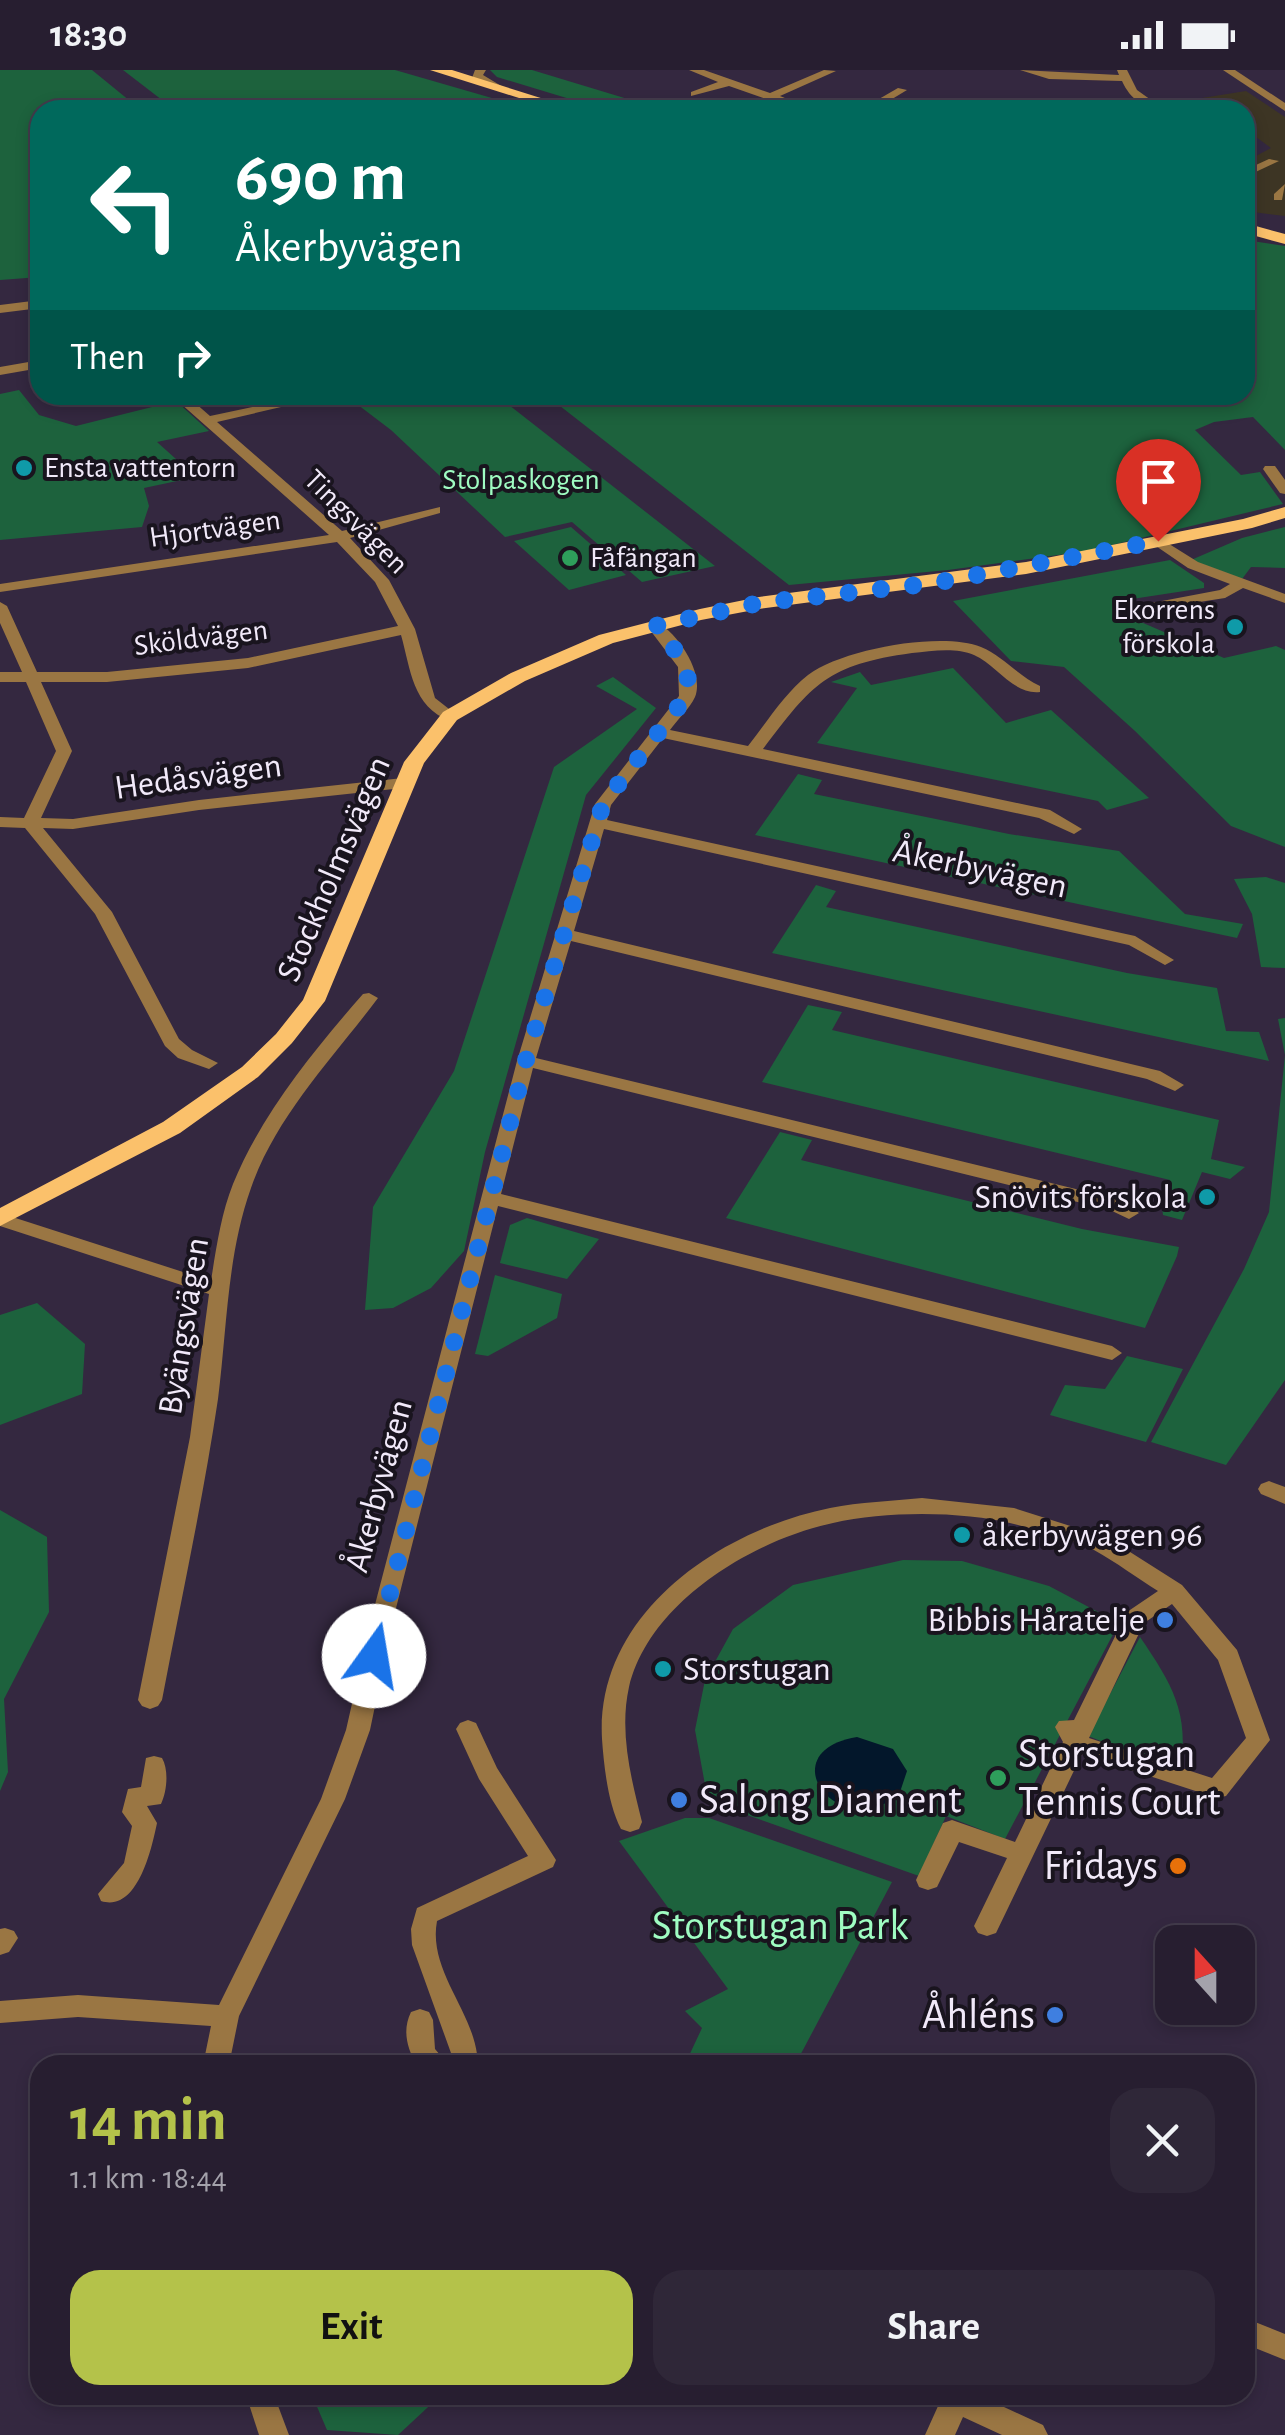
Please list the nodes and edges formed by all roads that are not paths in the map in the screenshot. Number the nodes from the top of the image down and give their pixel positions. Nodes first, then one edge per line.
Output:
1 (427, 70) edge
2 (470, 70) edge
3 (480, 70) edge
4 (1025, 70) edge
5 (1228, 70) edge
6 (440, 71) edge
7 (705, 71) edge
8 (831, 71) edge
9 (1122, 74) edge
10 (730, 82) junction
11 (498, 88) junction
12 (902, 90) dead end
13 (695, 94) dead end
14 (774, 98) junction
15 (537, 100) edge
16 (539, 100) edge
17 (771, 100) edge
18 (780, 100) edge
19 (884, 100) edge
20 (1143, 100) edge
21 (1285, 108) edge
22 (1281, 161) edge
23 (1255, 170) edge
24 (1255, 227) edge
25 (1282, 231) edge
26 (30, 305) edge
27 (0, 309) edge
28 (30, 366) edge
29 (0, 371) edge
30 (190, 405) edge
31 (276, 405) edge
32 (209, 420) junction
33 (1270, 469) dead end
34 (1285, 490) edge
35 (435, 510) dead end
36 (1285, 512) edge
37 (339, 537) junction
38 (1158, 541) junction
39 (1241, 583) junction
40 (0, 588) edge
41 (1285, 598) edge
42 (0, 606) edge
43 (1146, 608) dead end
44 (655, 626) junction
45 (406, 630) junction
46 (0, 677) edge
47 (30, 677) junction
48 (1034, 688) dead end
49 (450, 716) junction
50 (658, 732) junction
51 (753, 750) junction
52 (403, 783) junction
53 (0, 822) edge
54 (598, 822) junction
55 (30, 823) junction
56 (1074, 829) dead end
57 (563, 934) junction
58 (1165, 960) dead end
59 (369, 998) dead end
60 (526, 1060) junction
61 (209, 1063) dead end
62 (1175, 1085) dead end
63 (492, 1198) junction
64 (1129, 1213) dead end
65 (0, 1218) edge
66 (220, 1291) junction
67 (1112, 1353) dead end
68 (1172, 1593) junction
69 (150, 1700) dead end
70 (468, 1729) dead end
71 (1072, 1735) junction
72 (154, 1764) dead end
73 (630, 1822) dead end
74 (1023, 1854) junction
75 (928, 1880) dead end
76 (110, 1894) dead end
77 (987, 1926) dead end
78 (0, 2012) edge
79 (226, 2016) junction
80 (420, 2020) dead end
81 (218, 2055) edge
82 (424, 2055) edge
83 (463, 2055) edge
84 (1255, 2335) edge
85 (1285, 2347) edge
86 (264, 2405) edge
87 (953, 2405) edge
88 (970, 2405) edge
89 (1016, 2432) edge
90 (274, 2435) edge
91 (940, 2435) edge

1 - 15 main road
2 - 6 street
3 - 11 street
4 - 9 street
5 - 21 street
6 - 11 main road
7 - 10 street
8 - 14 street
9 - 20 street
10 - 13 street
10 - 14 street
11 - 16 main road
12 - 19 street
14 - 17 street
14 - 18 street
22 - 23 street
24 - 25 main road
26 - 27 street
28 - 29 street
30 - 32 street, Tingsvägen
31 - 32 street
32 - 37 street, Tingsvägen
33 - 34 street
35 - 37 street, Hjortvägen
36 - 38 main road, Stockholmsvägen
37 - 40 street, Hjortvägen
37 - 45 street, Tingsvägen
38 - 39 street
38 - 44 main road, Stockholmsvägen
39 - 41 street
39 - 43 street
42 - 47 street
44 - 49 main road, Stockholmsvägen
44 - 50 street, Åkerbyvägen
45 - 47 street, Sköldvägen
45 - 49 street, Tingsvägen
46 - 47 street, Sköldvägen
47 - 55 street
48 - 51 street
49 - 52 main road, Stockholmsvägen
50 - 51 street, Åkerbyvägen
50 - 54 street, Åkerbyvägen
51 - 56 street, Åkerbyvägen
52 - 55 street, Hedåsvägen
52 - 65 main road, Stockholmsvägen
53 - 55 street, Hedåsvägen
54 - 57 street, Åkerbyvägen
54 - 58 street, Åkerbyvägen
55 - 61 street
57 - 60 street, Åkerbyvägen
57 - 62 street
59 - 66 street, Byängsvägen
60 - 63 street, Åkerbyvägen
60 - 64 street
63 - 67 street
63 - 79 street, Åkerbyvägen
65 - 66 street
66 - 69 street, Byängsvägen
68 - 71 street
68 - 71 street
68 - 73 street
70 - 83 street
71 - 74 street
72 - 76 street
74 - 75 street
74 - 77 street
78 - 79 street
79 - 81 street, Åkerbyvägen
80 - 82 street
84 - 85 street
86 - 90 street
87 - 91 street
88 - 89 street

